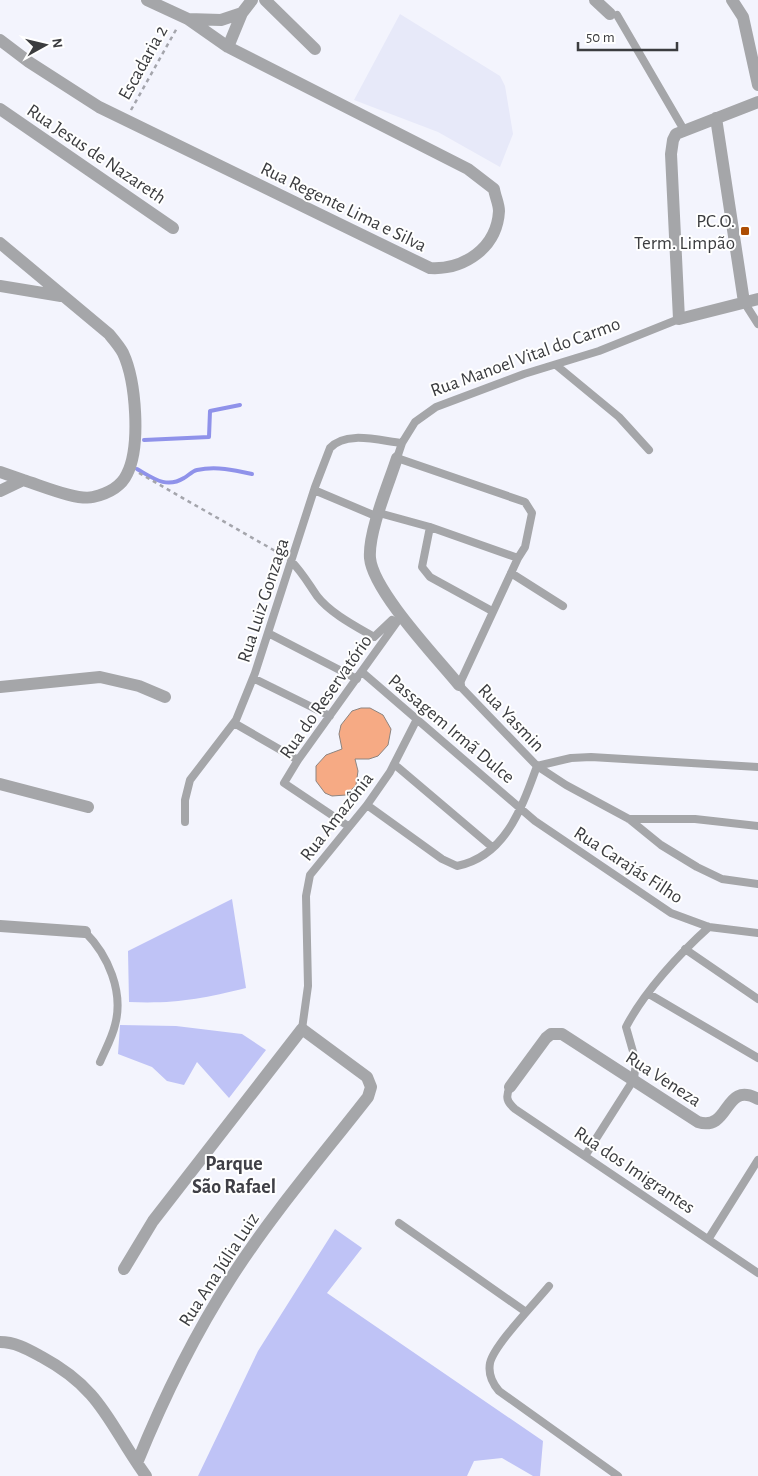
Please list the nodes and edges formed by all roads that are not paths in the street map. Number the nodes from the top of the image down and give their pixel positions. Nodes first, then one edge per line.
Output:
1 (147, 0) edge
2 (252, 0) edge
3 (266, 0) edge
4 (595, 0) edge
5 (732, 0) edge
6 (242, 13) junction
7 (613, 14) joint
8 (185, 18) junction
9 (0, 40) edge
10 (753, 41) edge
11 (228, 47) junction
12 (315, 48) dead end
13 (758, 85) edge
14 (758, 102) edge
15 (0, 109) edge
16 (716, 118) junction
17 (684, 130) junction
18 (173, 228) dead end
19 (0, 242) edge
20 (0, 286) edge
21 (61, 296) junction
22 (758, 299) edge
23 (744, 302) junction
24 (679, 319) junction
25 (758, 324) edge
26 (556, 365) junction
27 (402, 443) junction
28 (648, 450) dead end
29 (398, 458) junction
30 (0, 472) edge
31 (23, 480) junction
32 (314, 490) junction
33 (0, 491) edge
34 (379, 515) junction
35 (430, 527) junction
36 (518, 558) junction
37 (291, 561) junction
38 (511, 573) junction
39 (563, 606) dead end
40 (492, 612) junction
41 (399, 619) junction
42 (268, 633) junction
43 (362, 672) junction
44 (253, 678) junction
45 (357, 679) junction
46 (459, 685) junction
47 (0, 687) edge
48 (166, 697) dead end
49 (330, 716) junction
50 (417, 719) junction
51 (234, 723) junction
52 (298, 760) junction
53 (394, 764) junction
54 (538, 766) junction
55 (758, 766) edge
56 (0, 784) edge
57 (368, 804) junction
58 (88, 807) dead end
59 (521, 808) junction
60 (629, 819) junction
61 (185, 822) dead end
62 (348, 826) junction
63 (758, 826) edge
64 (492, 847) junction
65 (758, 884) edge
66 (0, 926) edge
67 (709, 927) junction
68 (85, 932) joint
69 (758, 933) edge
70 (685, 949) junction
71 (649, 994) junction
72 (758, 999) edge
73 (302, 1029) junction
74 (758, 1058) edge
75 (100, 1062) dead end
76 (634, 1079) junction
77 (510, 1087) joint
78 (758, 1099) edge
79 (585, 1156) junction
80 (758, 1160) edge
81 (399, 1223) dead end
82 (709, 1238) junction
83 (124, 1269) dead end
84 (758, 1273) edge
85 (549, 1286) dead end
86 (526, 1312) junction
87 (0, 1342) edge
88 (137, 1463) junction
89 (146, 1476) edge
90 (618, 1476) edge

1 - 8 street, Rua Regente Lima e Silva
2 - 6 street
3 - 12 street
4 - 7 street
5 - 10 street
6 - 8 street
6 - 11 street
7 - 17 lane
8 - 11 street, Rua Regente Lima e Silva
9 - 11 street, Rua Regente Lima e Silva
10 - 13 street
14 - 16 street
15 - 18 street, Rua Jesus de Nazareth
16 - 17 street
16 - 23 street
17 - 24 street
19 - 21 street
20 - 21 street
21 - 31 street
22 - 23 street
23 - 24 street
23 - 25 lane
24 - 26 lane, Rua Manoel Vital do Carmo
26 - 27 lane, Rua Manoel Vital do Carmo
26 - 28 lane
27 - 29 lane, Rua Manoel Vital do Carmo
27 - 32 lane, Rua Luiz Gonzaga
29 - 34 street, Rua Manoel Vital do Carmo
29 - 36 lane, Rua Yasmin
30 - 31 street
31 - 33 street
32 - 34 lane
32 - 37 lane, Rua Luiz Gonzaga
34 - 35 lane
34 - 41 street, Rua Manoel Vital do Carmo
35 - 36 lane
35 - 40 lane
36 - 38 lane, Rua Yasmin
37 - 41 lane
37 - 42 lane, Rua Luiz Gonzaga
38 - 39 lane
38 - 40 lane, Rua Yasmin
40 - 46 lane, Rua Yasmin
41 - 43 lane, Rua do Reservatório
41 - 46 street, Rua Manoel Vital do Carmo
42 - 44 lane, Rua Luiz Gonzaga
42 - 45 lane
43 - 45 lane, Rua do Reservatório
43 - 50 lane, Passagem Irmã Dulce
44 - 49 lane
44 - 51 lane, Rua Luiz Gonzaga
45 - 49 lane, Rua do Reservatório
46 - 54 lane, Rua Yasmin
47 - 48 street
49 - 52 lane, Rua do Reservatório
50 - 53 lane, Rua Amazônia
50 - 59 lane, Passagem Irmã Dulce
51 - 52 lane
51 - 61 lane, Rua Luiz Gonzaga
52 - 62 lane, Rua do Reservatório
53 - 57 lane, Rua Amazônia
53 - 64 lane
54 - 55 lane
54 - 59 lane
54 - 60 lane, Rua Yasmin
56 - 58 street
57 - 62 lane, Rua Amazônia
57 - 64 lane
59 - 64 lane
59 - 67 lane, Rua Carajás Filho
60 - 63 lane
60 - 65 lane, Rua Yasmin
62 - 73 lane, Rua Amazônia
66 - 68 street
67 - 69 lane, Rua Carajás Filho
67 - 70 lane
68 - 75 lane
70 - 71 lane
70 - 72 lane
71 - 74 lane
71 - 76 lane
73 - 83 street
73 - 88 street, Rua Ana Júlia Luiz
76 - 77 street, Rua Veneza
76 - 78 street, Rua Veneza
76 - 79 lane
77 - 79 lane, Rua dos Imigrantes
79 - 82 lane, Rua dos Imigrantes
80 - 82 lane
81 - 86 lane
82 - 84 lane, Rua dos Imigrantes
85 - 86 lane
86 - 90 lane
87 - 88 street
88 - 89 street

